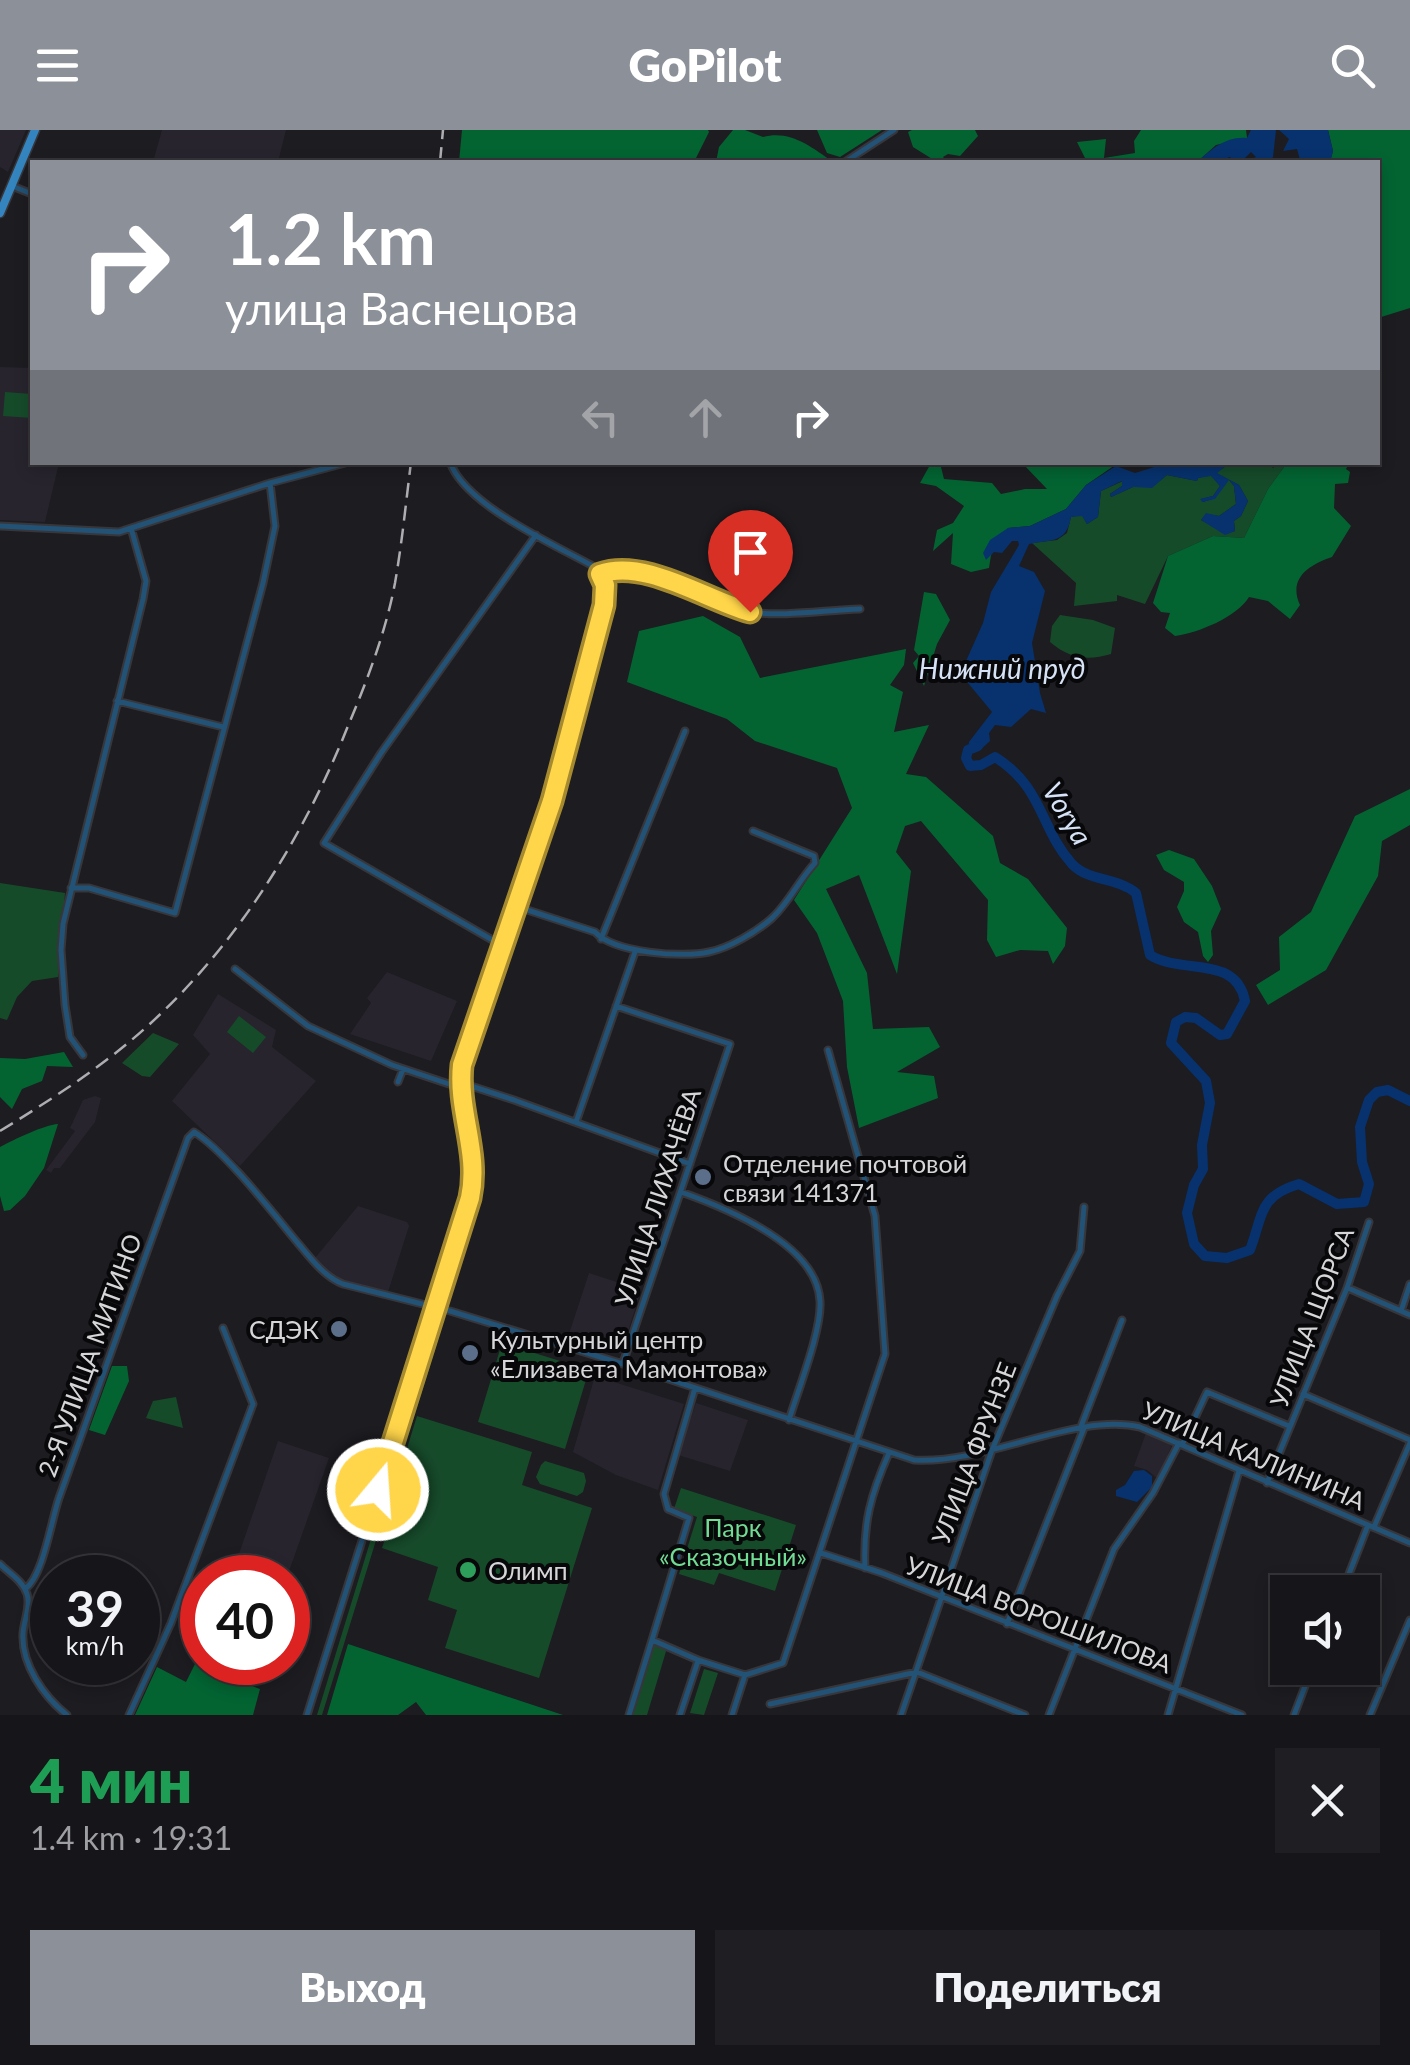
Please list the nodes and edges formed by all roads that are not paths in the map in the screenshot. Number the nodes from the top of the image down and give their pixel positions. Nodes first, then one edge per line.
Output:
1 (35, 130) edge
2 (894, 130) edge
3 (848, 160) edge
4 (12, 186) junction
5 (30, 193) edge
6 (0, 213) edge
7 (338, 465) edge
8 (451, 465) edge
9 (270, 483) junction
10 (0, 526) edge
11 (131, 528) junction
12 (536, 535) junction
13 (600, 574) junction
14 (860, 609) dead end
15 (118, 702) junction
16 (224, 727) junction
17 (685, 731) dead end
18 (753, 830) dead end
19 (71, 888) junction
20 (515, 906) junction
21 (601, 939) junction
22 (501, 946) junction
23 (635, 952) junction
24 (236, 969) dead end
25 (616, 1006) junction
26 (828, 1050) dead end
27 (83, 1055) dead end
28 (402, 1069) junction
29 (398, 1082) dead end
30 (460, 1085) junction
31 (576, 1122) junction
32 (192, 1133) joint
33 (690, 1164) junction
34 (682, 1192) junction
35 (1084, 1207) dead end
36 (1368, 1222) dead end
37 (1410, 1284) edge
38 (1347, 1288) junction
39 (435, 1307) junction
40 (1401, 1311) junction
41 (1410, 1315) edge
42 (1122, 1320) dead end
43 (223, 1328) dead end
44 (622, 1364) junction
45 (695, 1388) junction
46 (1303, 1394) junction
47 (789, 1420) junction
48 (1290, 1426) junction
49 (1082, 1429) junction
50 (858, 1442) junction
51 (1410, 1442) edge
52 (1181, 1444) junction
53 (992, 1450) junction
54 (889, 1452) junction
55 (1238, 1471) junction
56 (1267, 1482) junction
57 (1371, 1526) junction
58 (1410, 1543) edge
59 (821, 1553) junction
60 (0, 1564) edge
61 (865, 1568) junction
62 (1349, 1575) edge
63 (25, 1589) junction
64 (941, 1599) junction
65 (1410, 1620) edge
66 (1007, 1624) junction
67 (652, 1640) junction
68 (1076, 1650) junction
69 (698, 1660) junction
70 (917, 1672) junction
71 (745, 1675) junction
72 (1305, 1685) edge
73 (1177, 1690) junction
74 (770, 1704) dead end
75 (68, 1715) edge
76 (129, 1715) edge
77 (307, 1715) edge
78 (629, 1715) edge
79 (680, 1715) edge
80 (732, 1715) edge
81 (900, 1715) edge
82 (1026, 1715) edge
83 (1049, 1715) edge
84 (1168, 1715) edge
85 (1242, 1715) edge
86 (1294, 1715) edge
87 (1370, 1715) edge

1 - 4 main road
2 - 3 street
4 - 5 street
4 - 6 main road
7 - 9 street
8 - 12 street
9 - 11 street
9 - 16 street
10 - 11 street
11 - 15 street
12 - 13 street
12 - 22 street
13 - 14 street
13 - 20 street
15 - 16 street
15 - 19 street
16 - 19 street
17 - 21 street
18 - 23 street
19 - 27 street
20 - 21 street
20 - 22 street
21 - 23 street
22 - 30 street
23 - 25 street
24 - 28 street
25 - 31 street
25 - 33 street, УЛИЦА ЛИХАЧЁВА
26 - 50 street
28 - 29 street
28 - 30 street
30 - 31 street
30 - 39 street
31 - 33 street
32 - 39 street, УЛИЦА КАЛИНИНА
32 - 63 street, 2-Я УЛИЦА МИТИНО
33 - 34 street, УЛИЦА ЛИХАЧЁВА
34 - 44 street, УЛИЦА ЛИХАЧЁВА
34 - 47 street
35 - 53 street, УЛИЦА ФРУНЗЕ
36 - 38 street, УЛИЦА ЩОРСА
37 - 40 street
38 - 40 street
38 - 46 street, УЛИЦА ЩОРСА
39 - 44 street, УЛИЦА КАЛИНИНА
39 - 77 street
40 - 41 street
42 - 49 street
43 - 76 street
44 - 45 street, УЛИЦА КАЛИНИНА
45 - 47 street, УЛИЦА КАЛИНИНА
45 - 67 street
46 - 48 street, УЛИЦА ЩОРСА
46 - 51 street
47 - 50 street, УЛИЦА КАЛИНИНА
48 - 52 street
48 - 56 street, УЛИЦА ЩОРСА
49 - 52 street, УЛИЦА КАЛИНИНА
49 - 53 street, УЛИЦА КАЛИНИНА
49 - 66 street
50 - 54 street, УЛИЦА КАЛИНИНА
50 - 59 street
51 - 57 street
52 - 55 street, УЛИЦА КАЛИНИНА
52 - 68 street
53 - 54 street, УЛИЦА КАЛИНИНА
53 - 64 street, УЛИЦА ФРУНЗЕ
54 - 61 street
55 - 56 street, УЛИЦА КАЛИНИНА
55 - 73 street
56 - 57 street, УЛИЦА КАЛИНИНА
57 - 58 street, УЛИЦА КАЛИНИНА
57 - 62 street
59 - 61 street, УЛИЦА ВОРОШИЛОВА
59 - 71 street
60 - 63 street
61 - 64 street, УЛИЦА ВОРОШИЛОВА
63 - 75 street
64 - 66 street, УЛИЦА ВОРОШИЛОВА
64 - 70 street, УЛИЦА ФРУНЗЕ
65 - 87 street
66 - 68 street, УЛИЦА ВОРОШИЛОВА
67 - 69 street
67 - 78 street
68 - 73 street, УЛИЦА ВОРОШИЛОВА
68 - 83 street
69 - 71 street
69 - 79 street
70 - 74 street
70 - 81 street, УЛИЦА ФРУНЗЕ
70 - 82 street
71 - 80 street
72 - 86 street
73 - 84 street
73 - 85 street, УЛИЦА ВОРОШИЛОВА

